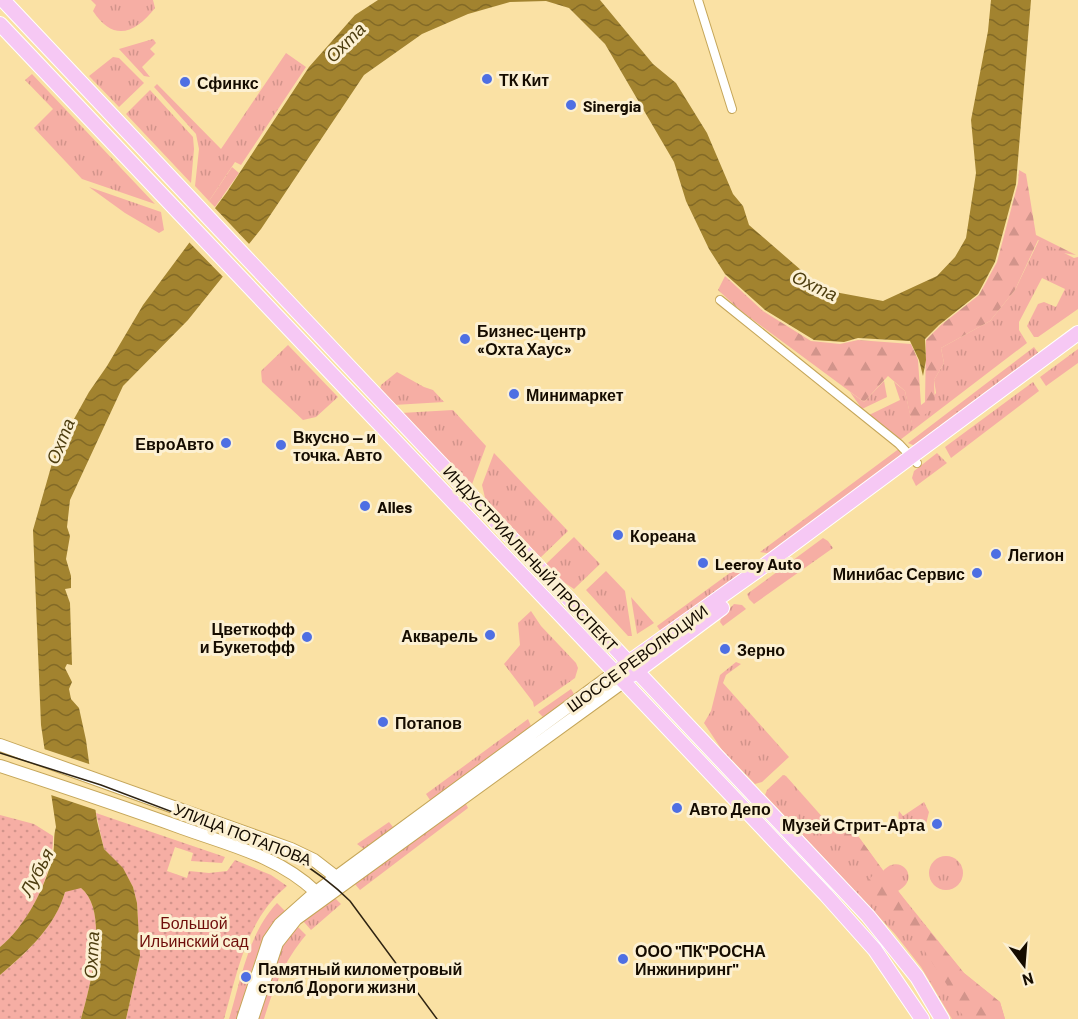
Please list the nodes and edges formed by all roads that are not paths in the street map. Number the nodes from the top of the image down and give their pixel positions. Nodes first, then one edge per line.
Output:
1 (3, 0) edge
2 (698, 0) edge
3 (0, 24) edge
4 (732, 109) dead end
5 (205, 214) junction
6 (193, 228) junction
7 (257, 269) junction
8 (245, 283) junction
9 (720, 300) dead end
10 (1078, 333) edge
11 (1078, 343) edge
12 (915, 459) junction
13 (634, 666) junction
14 (619, 678) junction
15 (0, 745) edge
16 (0, 766) edge
17 (336, 877) junction
18 (316, 892) junction
19 (333, 892) junction
20 (243, 1019) edge
21 (252, 1019) edge
22 (921, 1019) edge
23 (942, 1019) edge

1 - 5 main road
2 - 4 street
3 - 6 main road
5 - 6 main road
5 - 7 main road, ИНДУСТРИАЛЬНЫЙ ПРОСПЕКТ
6 - 8 main road, ИНДУСТРИАЛЬНЫЙ ПРОСПЕКТ
7 - 8 main road
7 - 13 main road, ИНДУСТРИАЛЬНЫЙ ПРОСПЕКТ
8 - 14 main road, ИНДУСТРИАЛЬНЫЙ ПРОСПЕКТ
9 - 12 street
10 - 12 main road, ШОССЕ РЕВОЛЮЦИИ
11 - 12 main road, ШОССЕ РЕВОЛЮЦИИ
12 - 13 main road, ШОССЕ РЕВОЛЮЦИИ
13 - 14 main road, ШОССЕ РЕВОЛЮЦИИ
13 - 23 main road, ИНДУСТРИАЛЬНЫЙ ПРОСПЕКТ
14 - 17 main road, ШОССЕ РЕВОЛЮЦИИ
14 - 19 main road, ШОССЕ РЕВОЛЮЦИИ
14 - 22 main road, ИНДУСТРИАЛЬНЫЙ ПРОСПЕКТ
15 - 17 main road, УЛИЦА ПОТАПОВА
16 - 18 main road, УЛИЦА ПОТАПОВА
17 - 18 main road, ШОССЕ РЕВОЛЮЦИИ
17 - 19 main road
18 - 19 main road, УЛИЦА ПОТАПОВА
18 - 20 main road, ШОССЕ РЕВОЛЮЦИИ
19 - 21 main road, ШОССЕ РЕВОЛЮЦИИ

